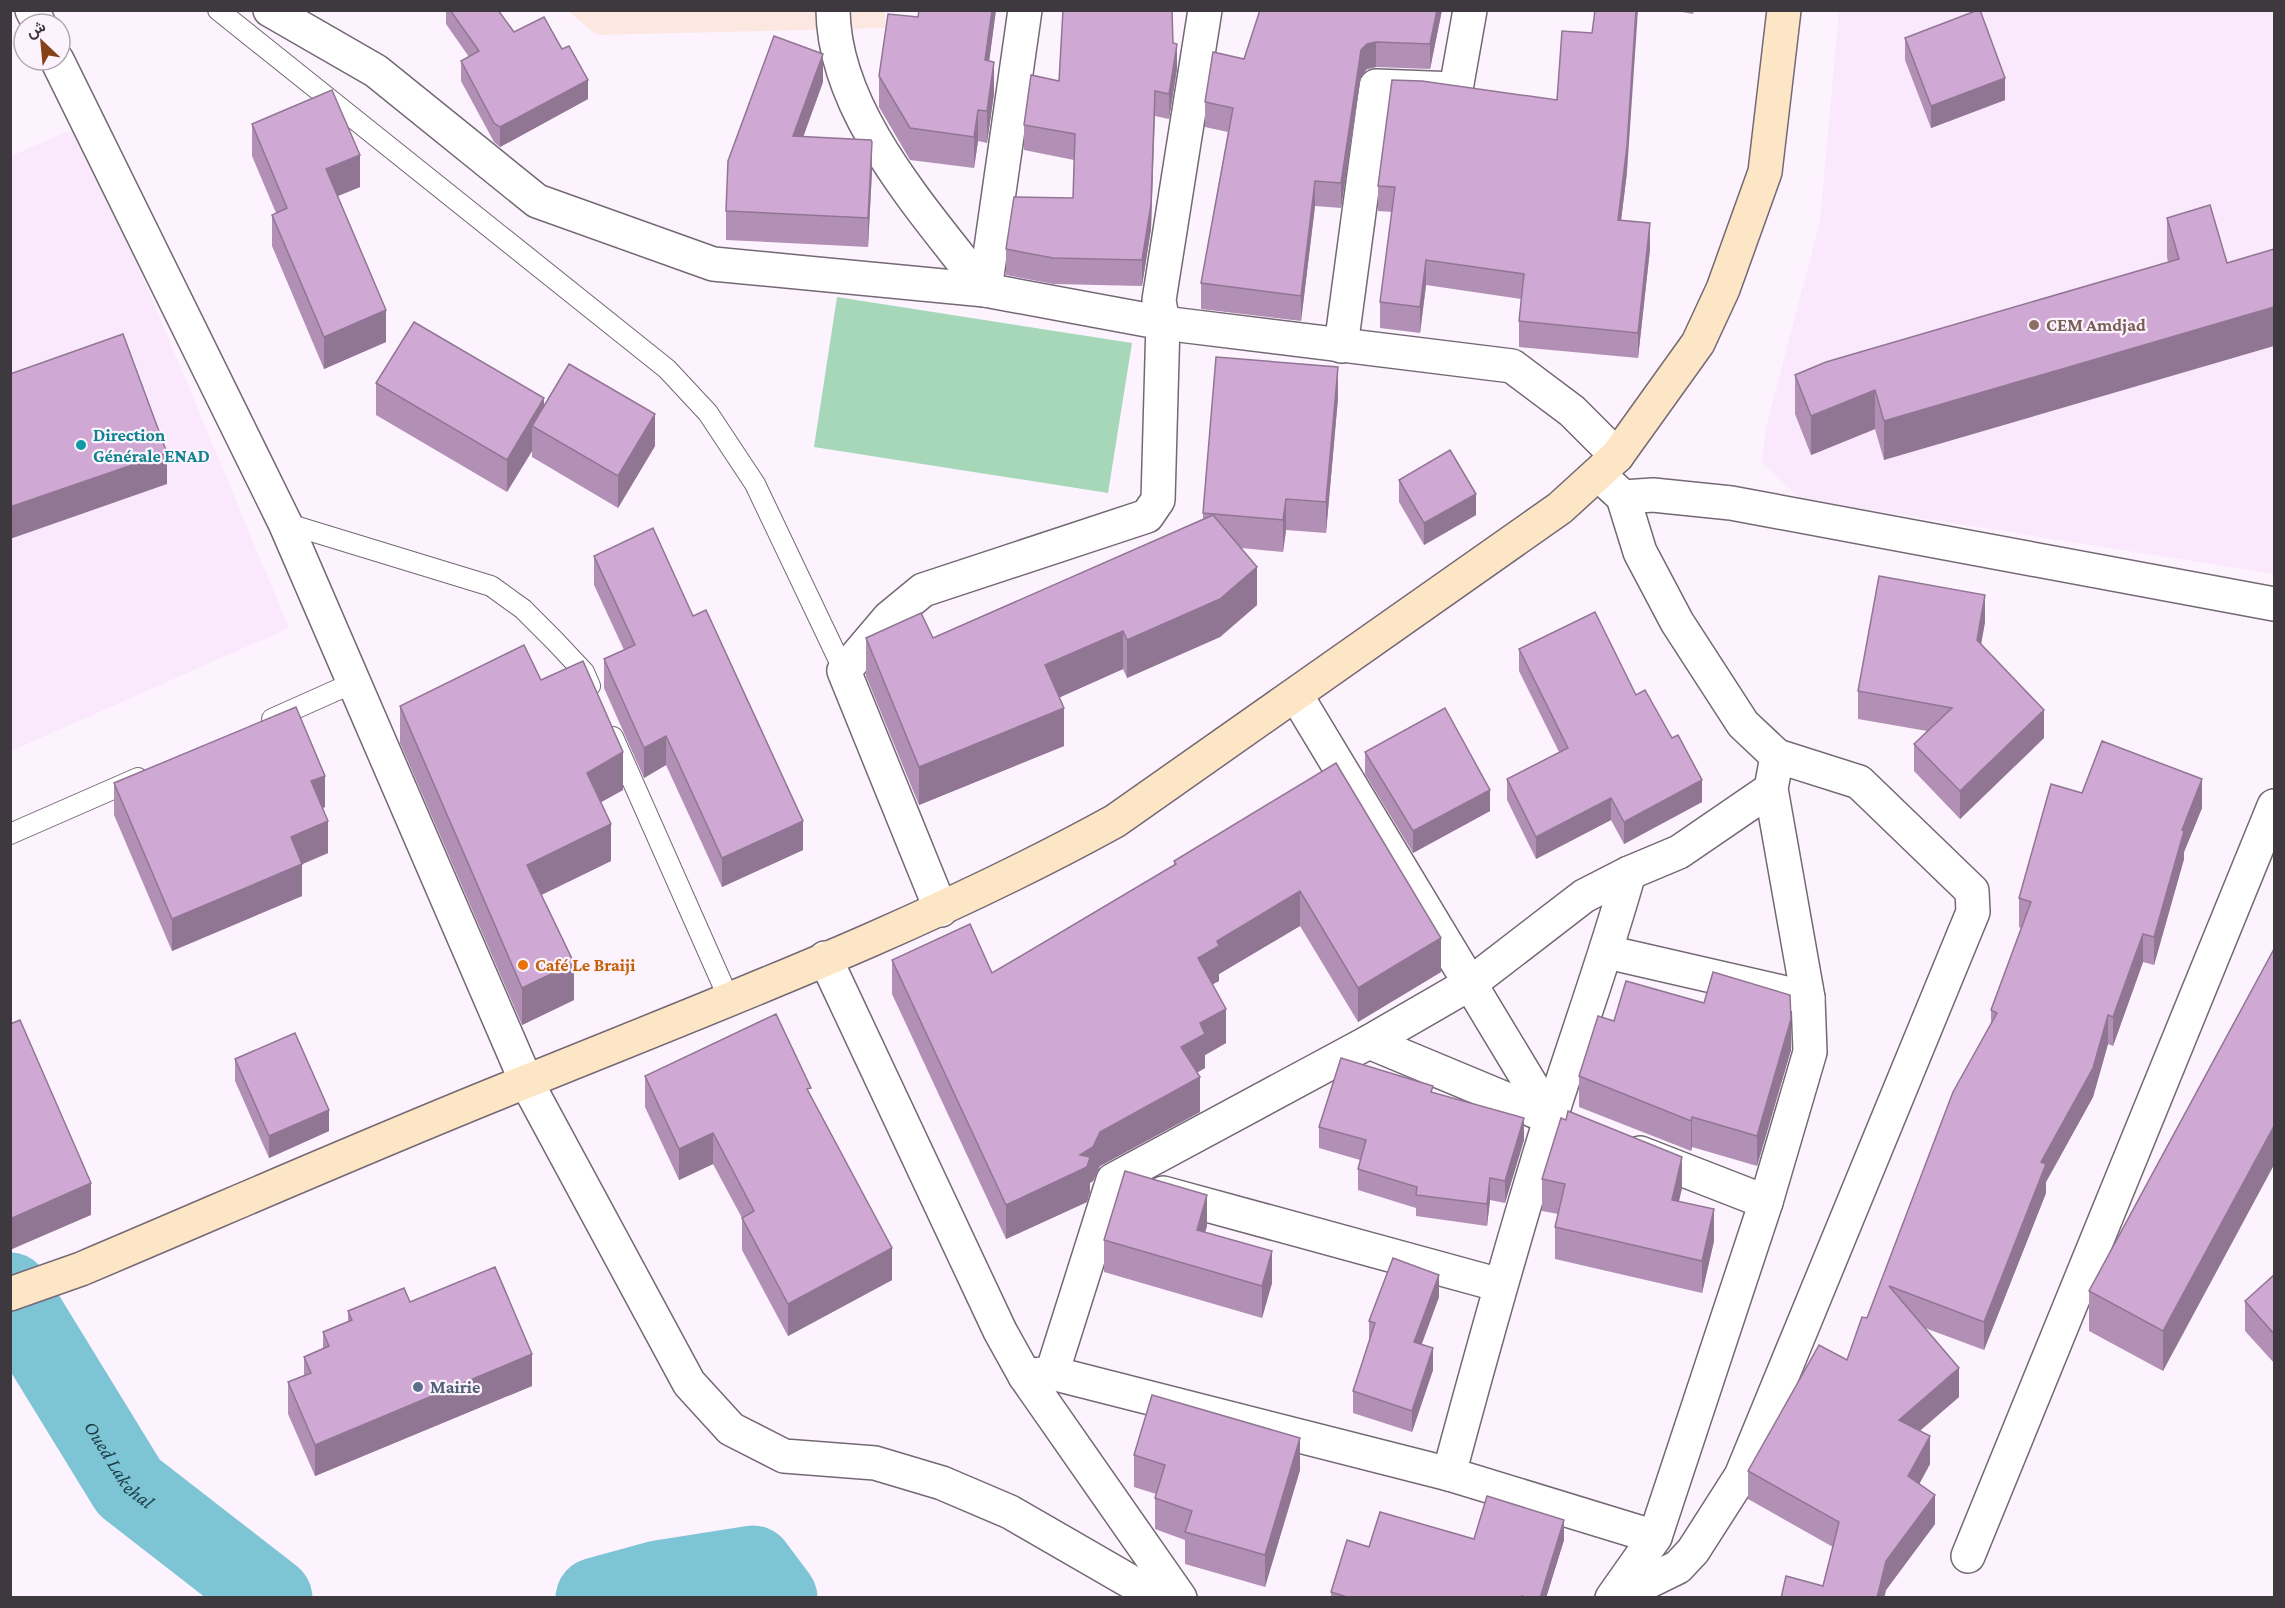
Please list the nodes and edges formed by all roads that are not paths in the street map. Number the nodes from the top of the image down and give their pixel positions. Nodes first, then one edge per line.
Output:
1 (218, 10) edge
2 (270, 10) edge
3 (833, 10) edge
4 (1025, 10) edge
5 (1205, 10) edge
6 (1470, 10) edge
7 (1784, 10) edge
8 (63, 72) edge
9 (985, 290) junction
10 (1163, 323) junction
11 (1341, 346) junction
12 (1607, 465) junction
13 (1623, 497) junction
14 (285, 522) junction
15 (2274, 604) edge
16 (844, 670) junction
17 (355, 682) junction
18 (1296, 695) junction
19 (258, 725) edge
20 (1777, 756) junction
21 (150, 772) edge
22 (1771, 789) junction
23 (2274, 806) edge
24 (10, 834) edge
25 (1629, 873) junction
26 (941, 910) junction
27 (1607, 952) junction
28 (825, 958) junction
29 (1471, 983) junction
30 (1808, 998) junction
31 (729, 999) junction
32 (1369, 1042) junction
33 (526, 1081) junction
34 (1551, 1118) junction
35 (1583, 1130) edge
36 (1615, 1143) edge
37 (1113, 1179) junction
38 (1766, 1202) junction
39 (1500, 1285) junction
40 (10, 1294) edge
41 (1038, 1375) junction
42 (1449, 1474) junction
43 (1655, 1537) junction
44 (1968, 1556) dead end
45 (1159, 1598) edge
46 (1180, 1598) edge
47 (1613, 1598) edge

1 - 16 lane
2 - 9 street
3 - 9 street
4 - 9 street
5 - 10 street
6 - 11 street
7 - 12 main road
8 - 14 street
9 - 10 street
10 - 11 street
10 - 16 street
11 - 12 street
12 - 13 street
12 - 18 main road
13 - 15 street
13 - 20 street
14 - 17 street
14 - 31 lane
16 - 26 street
17 - 19 lane
17 - 33 street
18 - 26 main road
18 - 29 street
20 - 22 street
20 - 47 street
21 - 24 lane
22 - 25 street
22 - 30 street
23 - 44 street
25 - 27 street
25 - 29 street
26 - 28 main road
27 - 30 street
27 - 34 street
28 - 31 main road
28 - 41 street
29 - 32 street
29 - 34 street
30 - 38 street
31 - 33 main road
32 - 34 street
32 - 37 street
33 - 40 main road
33 - 45 street
34 - 35 street
34 - 39 street
36 - 38 street
37 - 39 street
37 - 41 street
38 - 43 street
39 - 42 street
41 - 42 street
41 - 46 street
42 - 43 street
43 - 47 street

